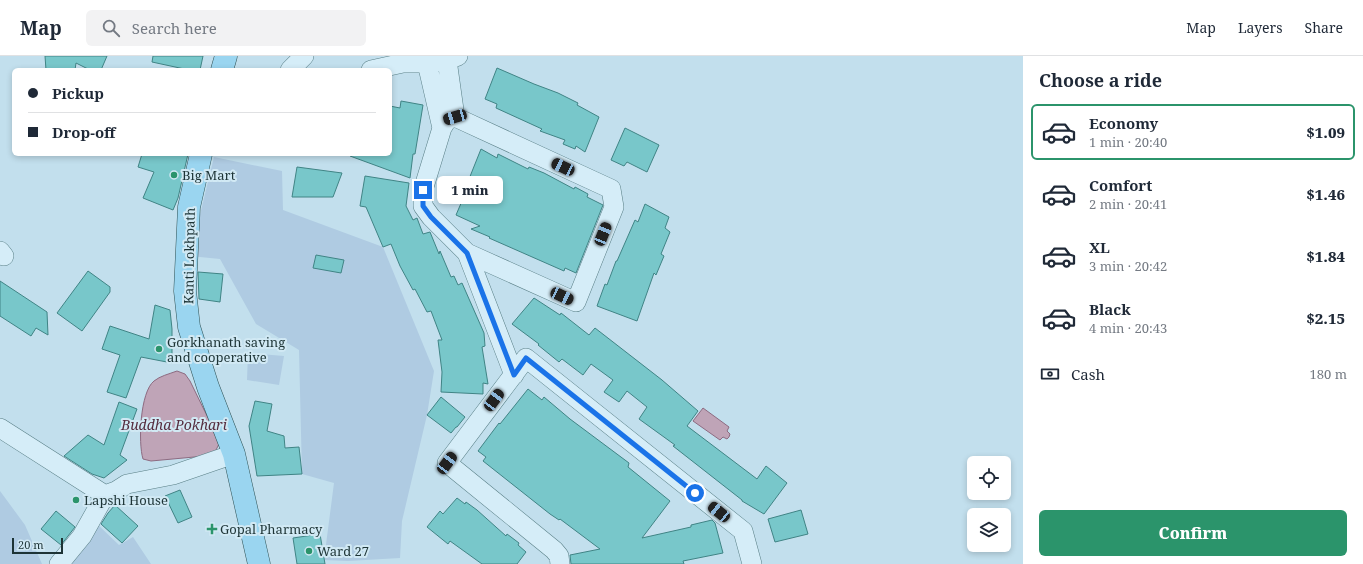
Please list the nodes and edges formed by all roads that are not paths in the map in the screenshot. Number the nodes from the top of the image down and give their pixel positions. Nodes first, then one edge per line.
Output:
1 (226, 56) edge
2 (304, 56) edge
3 (453, 58) edge
4 (427, 63) junction
5 (223, 68) edge
6 (292, 68) edge
7 (379, 68) edge
8 (449, 123) junction
9 (201, 156) edge
10 (467, 253) junction
11 (514, 375) junction
12 (0, 428) edge
13 (234, 454) junction
14 (105, 495) junction
15 (59, 564) edge
16 (259, 564) edge
17 (560, 564) edge
18 (752, 564) edge

1 - 5 main road
2 - 6 street
3 - 4 street
3 - 8 street
4 - 7 street
4 - 8 street
8 - 10 street
8 - 10 street
9 - 13 main road, Kanti Lokhpath
10 - 11 street
11 - 17 street
11 - 18 street
12 - 14 street
13 - 14 street
13 - 16 main road, Kanti Lokhpath
14 - 15 street

